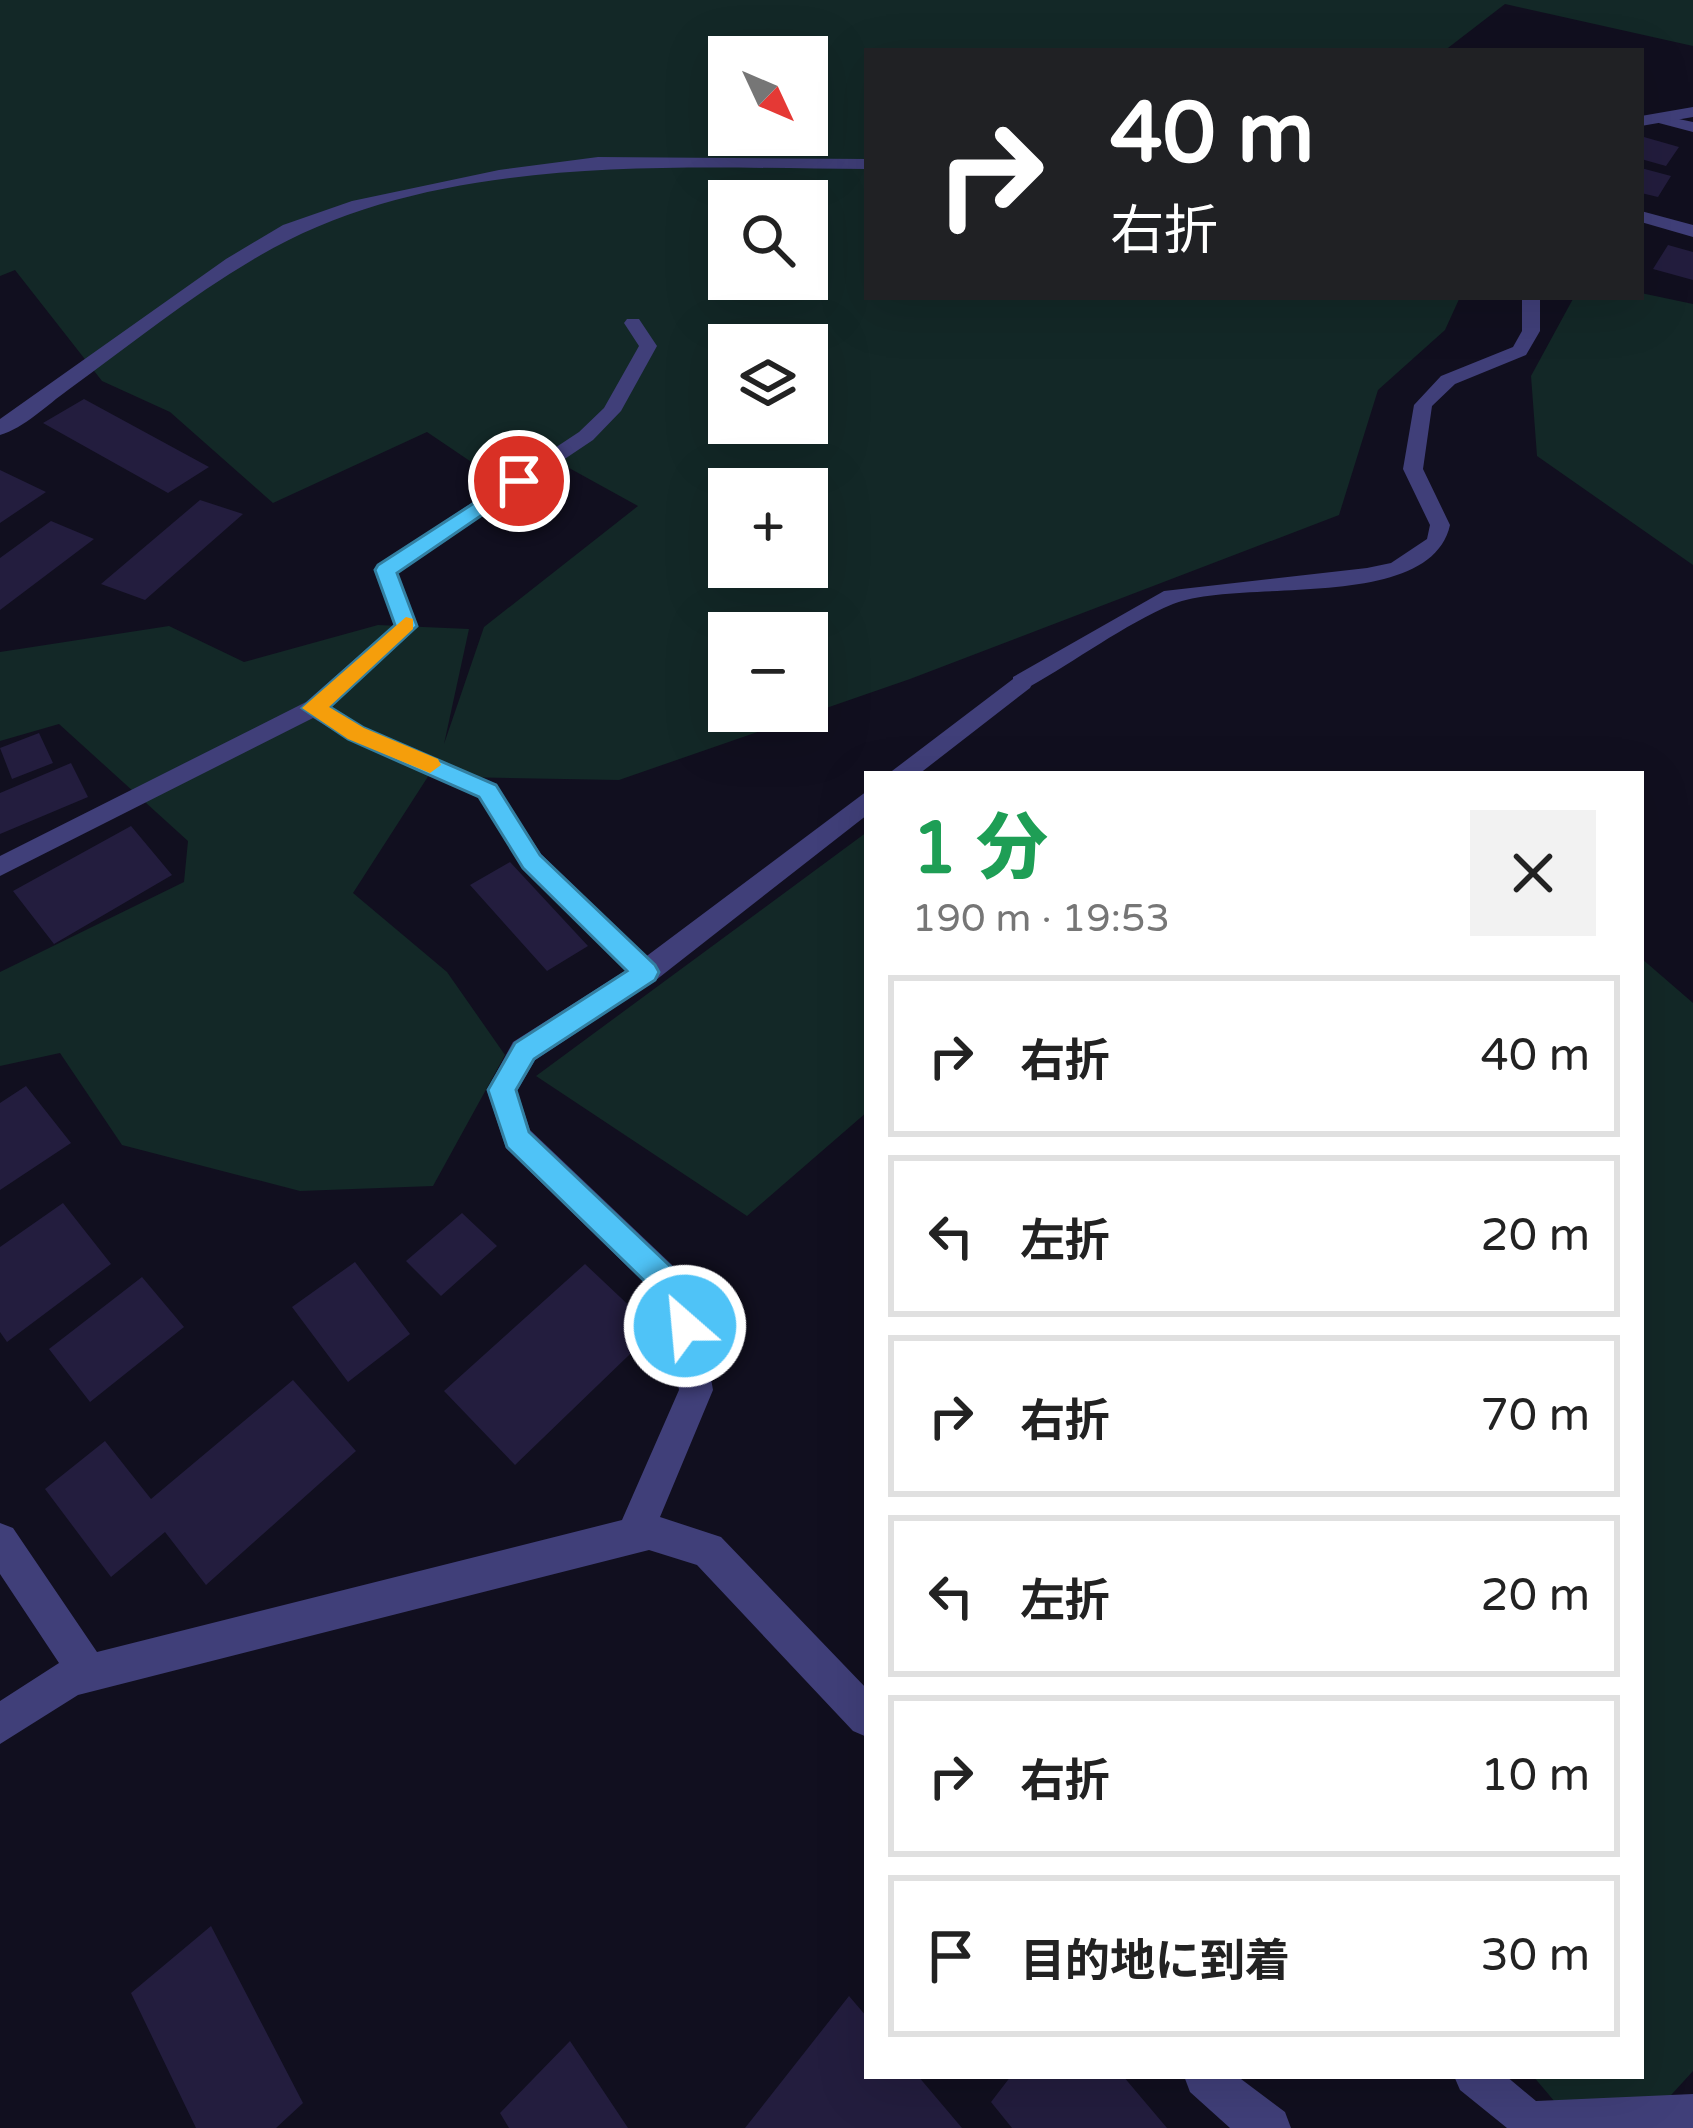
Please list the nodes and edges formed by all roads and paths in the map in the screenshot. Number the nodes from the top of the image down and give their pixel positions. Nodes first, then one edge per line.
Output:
1 (1693, 112) edge
2 (1661, 118) junction
3 (1644, 121) edge
4 (1693, 127) edge
5 (864, 164) edge
6 (1644, 217) edge
7 (1693, 231) edge
8 (1532, 300) edge
9 (633, 323) dead end
10 (0, 430) edge
11 (1021, 682) joint
12 (314, 708) junction
13 (906, 771) edge
14 (864, 803) edge
15 (0, 867) edge
16 (646, 972) junction
17 (634, 1536) junction
18 (0, 1541) edge
19 (88, 1673) junction
20 (864, 1715) edge
21 (0, 1724) edge
22 (1209, 2079) edge
23 (1478, 2079) edge
24 (1693, 2114) edge
25 (1269, 2128) edge

1 - 2 street
2 - 3 street
2 - 4 street
5 - 10 street
6 - 7 street
8 - 11 lane
9 - 12 lane
11 - 13 street
12 - 15 lane
12 - 16 lane
14 - 16 street
16 - 17 street
17 - 19 street
17 - 20 street
18 - 19 street
19 - 21 street
22 - 25 street
23 - 24 lane

